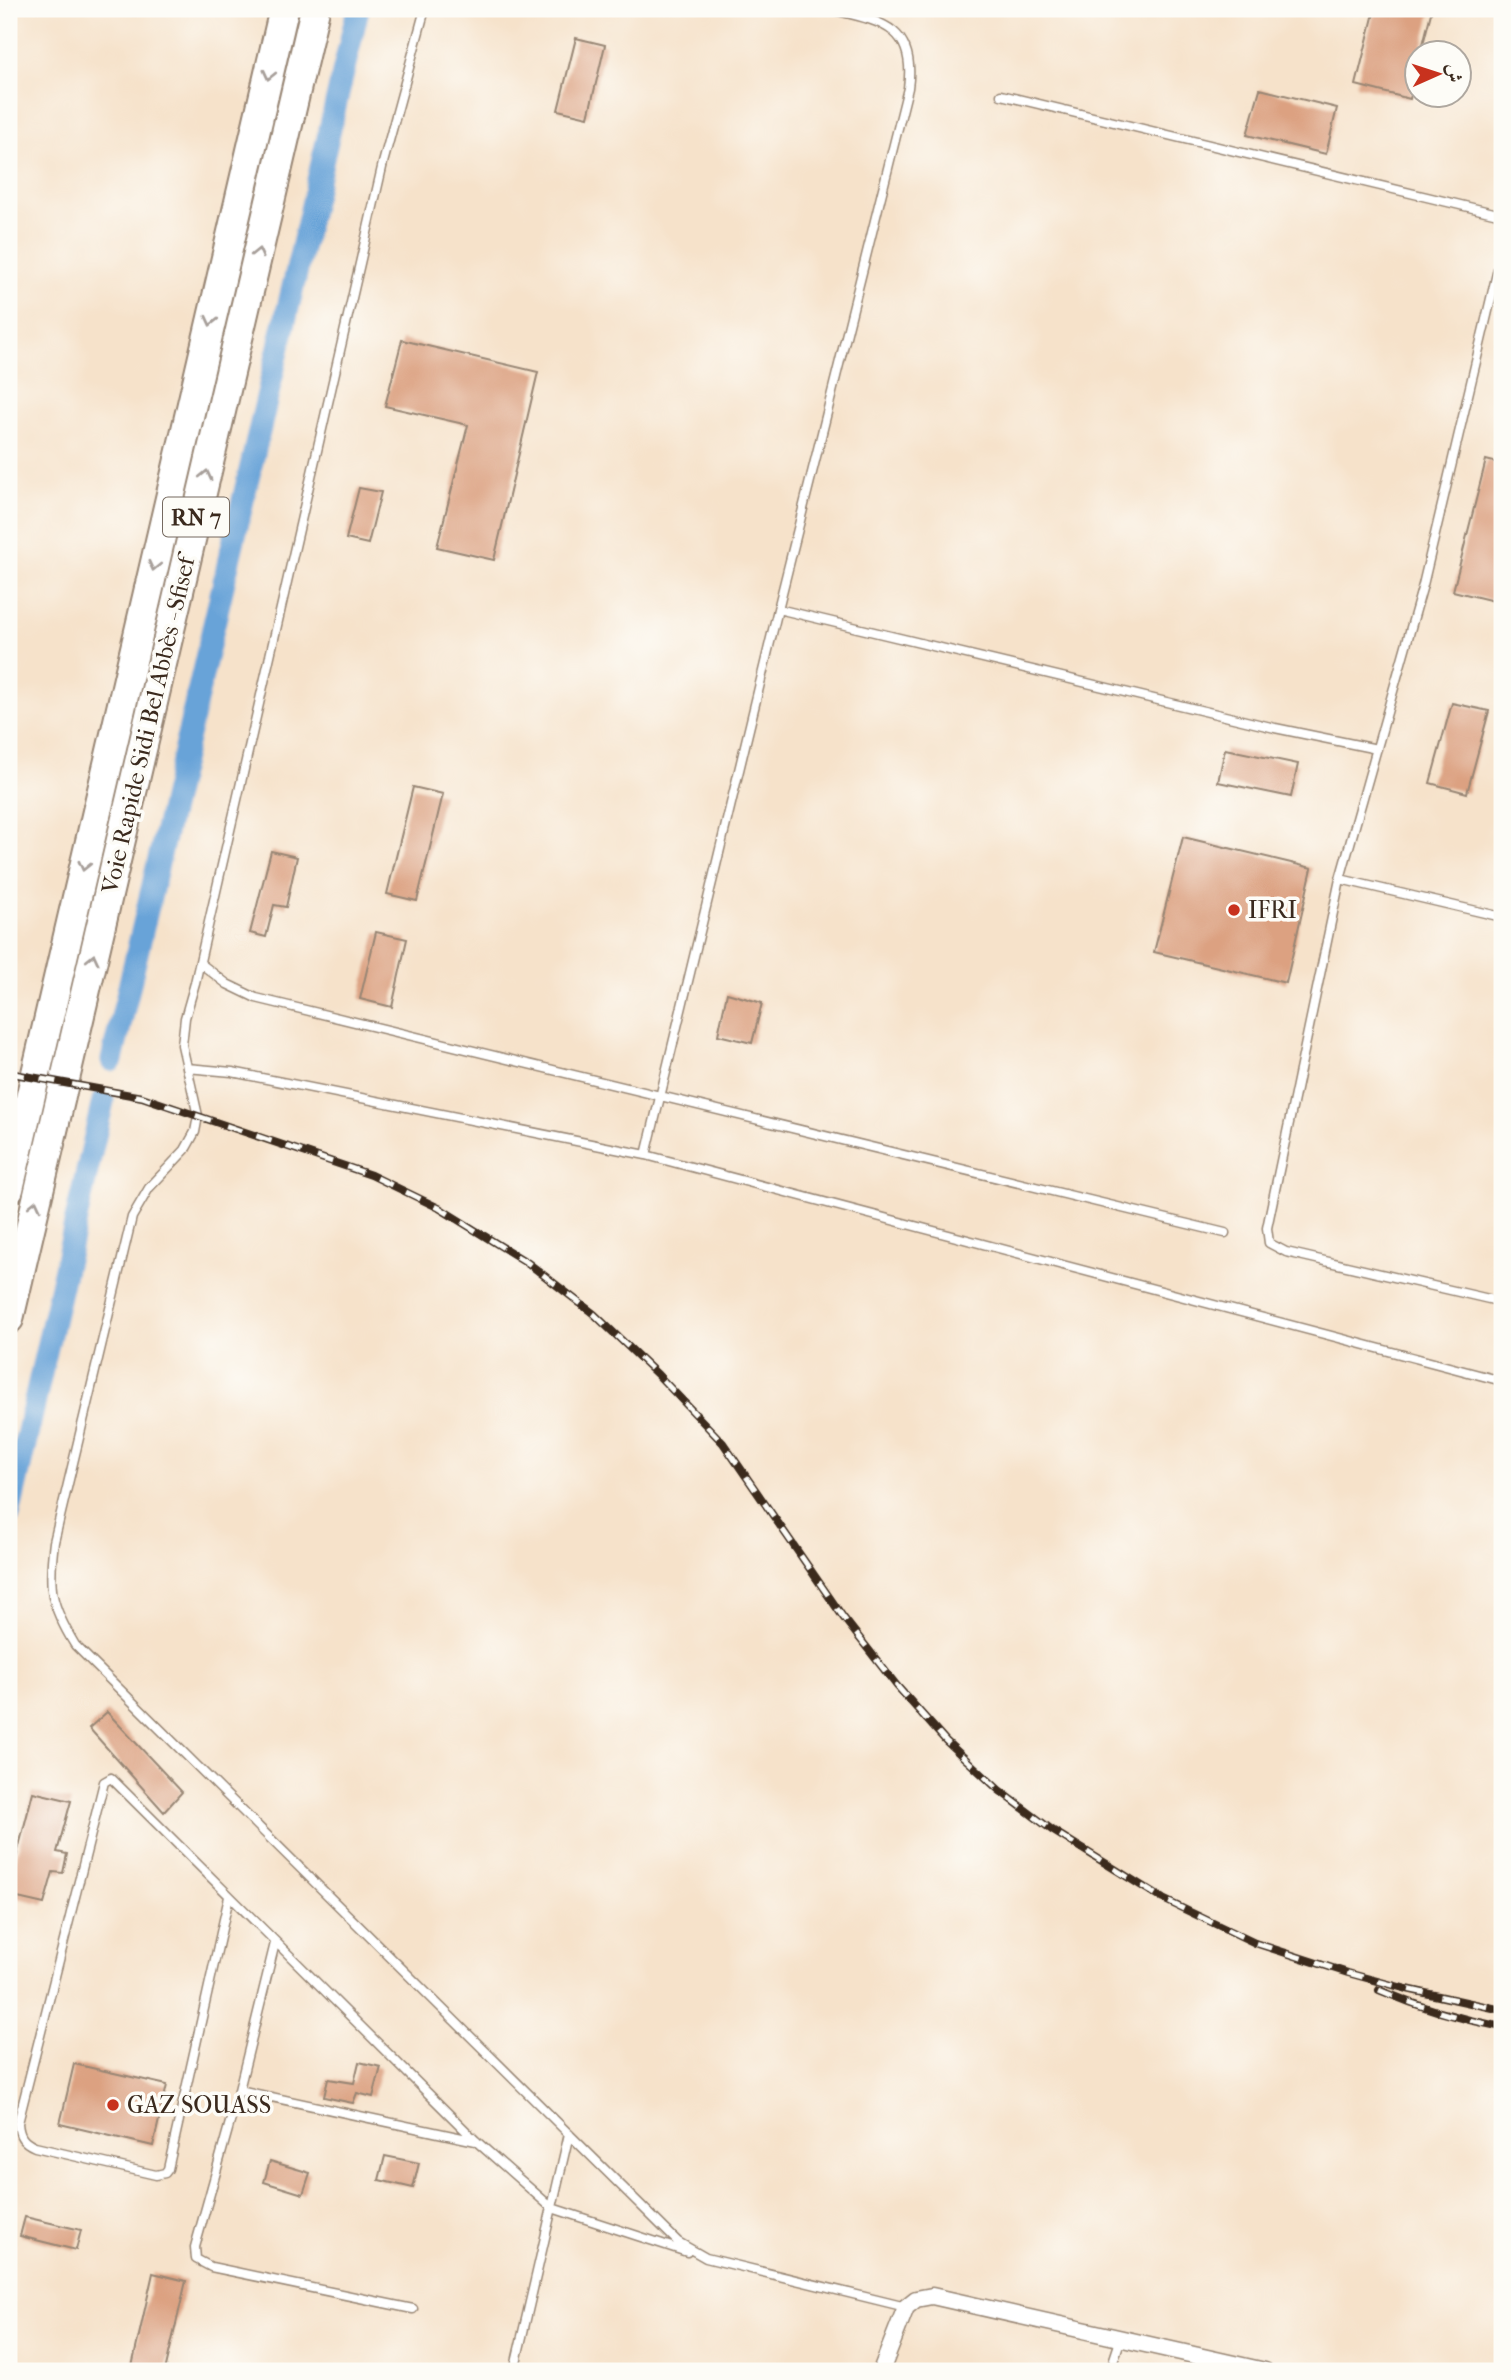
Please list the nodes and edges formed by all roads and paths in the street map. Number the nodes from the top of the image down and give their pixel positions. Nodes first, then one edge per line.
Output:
1 (284, 9) edge
2 (315, 9) edge
3 (425, 9) edge
4 (829, 9) edge
5 (1001, 95) dead end
6 (1502, 215) edge
7 (1502, 252) edge
8 (778, 610) junction
9 (1377, 750) junction
10 (1340, 879) junction
11 (1502, 917) edge
12 (200, 964) junction
13 (187, 1068) junction
14 (659, 1096) junction
15 (646, 1155) junction
16 (9, 1189) edge
17 (1225, 1233) dead end
18 (1502, 1302) edge
19 (9, 1319) edge
20 (1502, 1381) edge
21 (229, 1897) junction
22 (275, 1943) junction
23 (239, 2090) junction
24 (569, 2134) junction
25 (476, 2141) junction
26 (552, 2208) junction
27 (706, 2258) junction
28 (906, 2307) junction
29 (413, 2309) dead end
30 (1121, 2338) junction
31 (514, 2371) edge
32 (881, 2371) edge
33 (1110, 2371) edge
34 (1265, 2371) edge

1 -> 16 highway, Voie Rapide Sidi Bel Abbès - Sfisef / RN 7
19 -> 2 highway, Voie Rapide Sidi Bel Abbès - Sfisef / RN 7
3 - 12 lane
4 - 8 lane
5 - 6 lane
7 - 9 lane
8 - 9 lane
8 - 14 lane
9 - 10 lane
10 - 11 lane
10 - 18 lane
12 - 13 lane
12 - 14 lane
13 - 15 lane
13 - 24 lane
14 - 15 lane
14 - 17 lane
15 - 20 lane
21 - 21 lane
21 - 22 lane
22 - 23 lane
22 - 25 lane
23 - 25 lane
23 - 29 lane
24 - 26 lane
24 - 27 lane
25 - 26 lane
26 - 27 lane
26 - 31 lane
27 - 28 lane
28 - 30 street
28 - 32 street
30 - 33 lane
30 - 34 street

